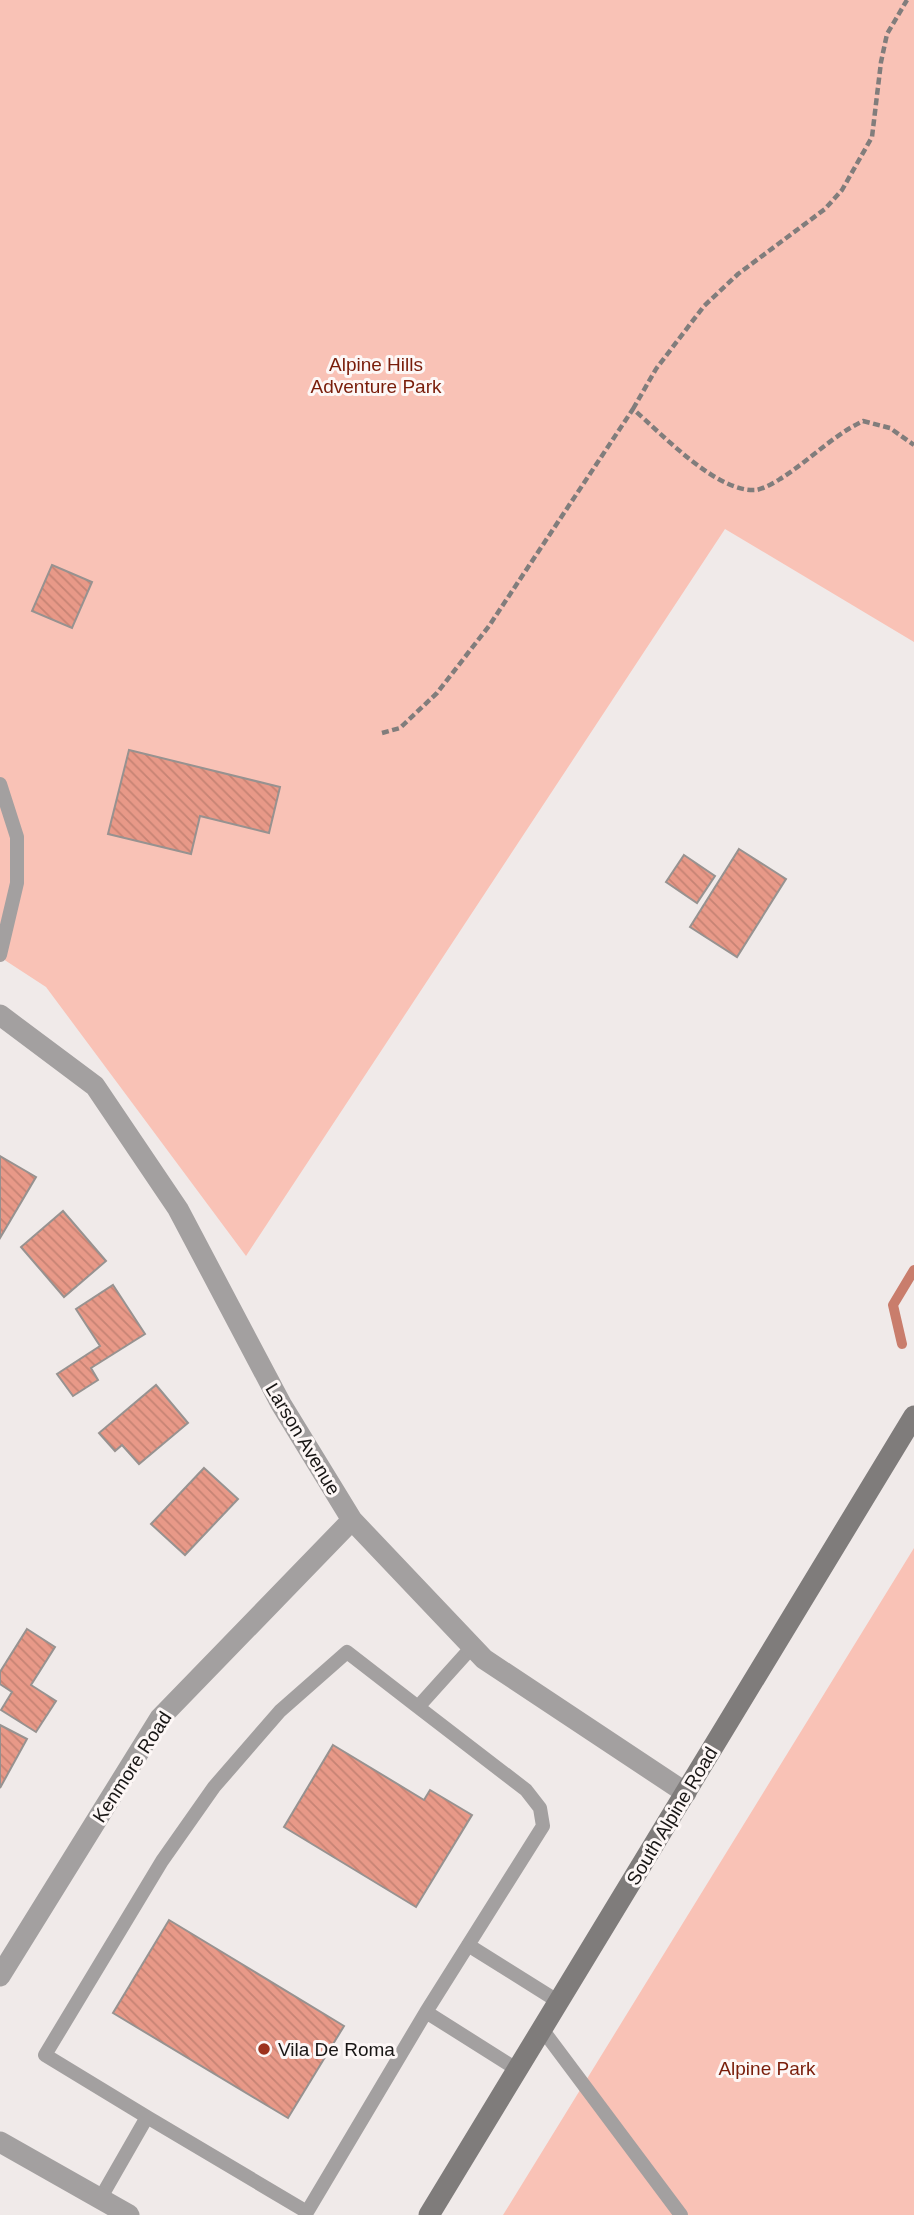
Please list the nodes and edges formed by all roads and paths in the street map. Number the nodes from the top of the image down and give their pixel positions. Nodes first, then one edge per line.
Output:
1 (907, 0) edge
2 (633, 410) junction
3 (914, 445) edge
4 (382, 733) dead end
5 (0, 784) edge
6 (0, 955) edge
7 (0, 1015) edge
8 (914, 1416) edge
9 (352, 1520) junction
10 (472, 1647) junction
11 (418, 1707) junction
12 (686, 1793) junction
13 (468, 1945) junction
14 (0, 1976) edge
15 (559, 2002) junction
16 (426, 2012) junction
17 (542, 2029) junction
18 (518, 2070) junction
19 (147, 2117) junction
20 (0, 2143) edge
21 (115, 2210) edge
22 (429, 2215) edge
23 (681, 2215) edge

1 - 2 path
2 - 3 path
2 - 4 path
5 - 6 lane
7 - 9 street, Larson Avenue
8 - 12 main road, South Alpine Road
9 - 10 street, Larson Avenue
9 - 14 street, Kenmore Road
10 - 11 lane
10 - 12 street, Larson Avenue
11 - 13 lane
11 - 19 lane
12 - 15 main road, South Alpine Road
13 - 15 lane
13 - 16 lane
15 - 17 main road, South Alpine Road
16 - 18 lane
16 - 19 lane
17 - 18 main road, South Alpine Road
17 - 23 lane
18 - 22 main road, South Alpine Road
19 - 21 lane
20 - 21 street

